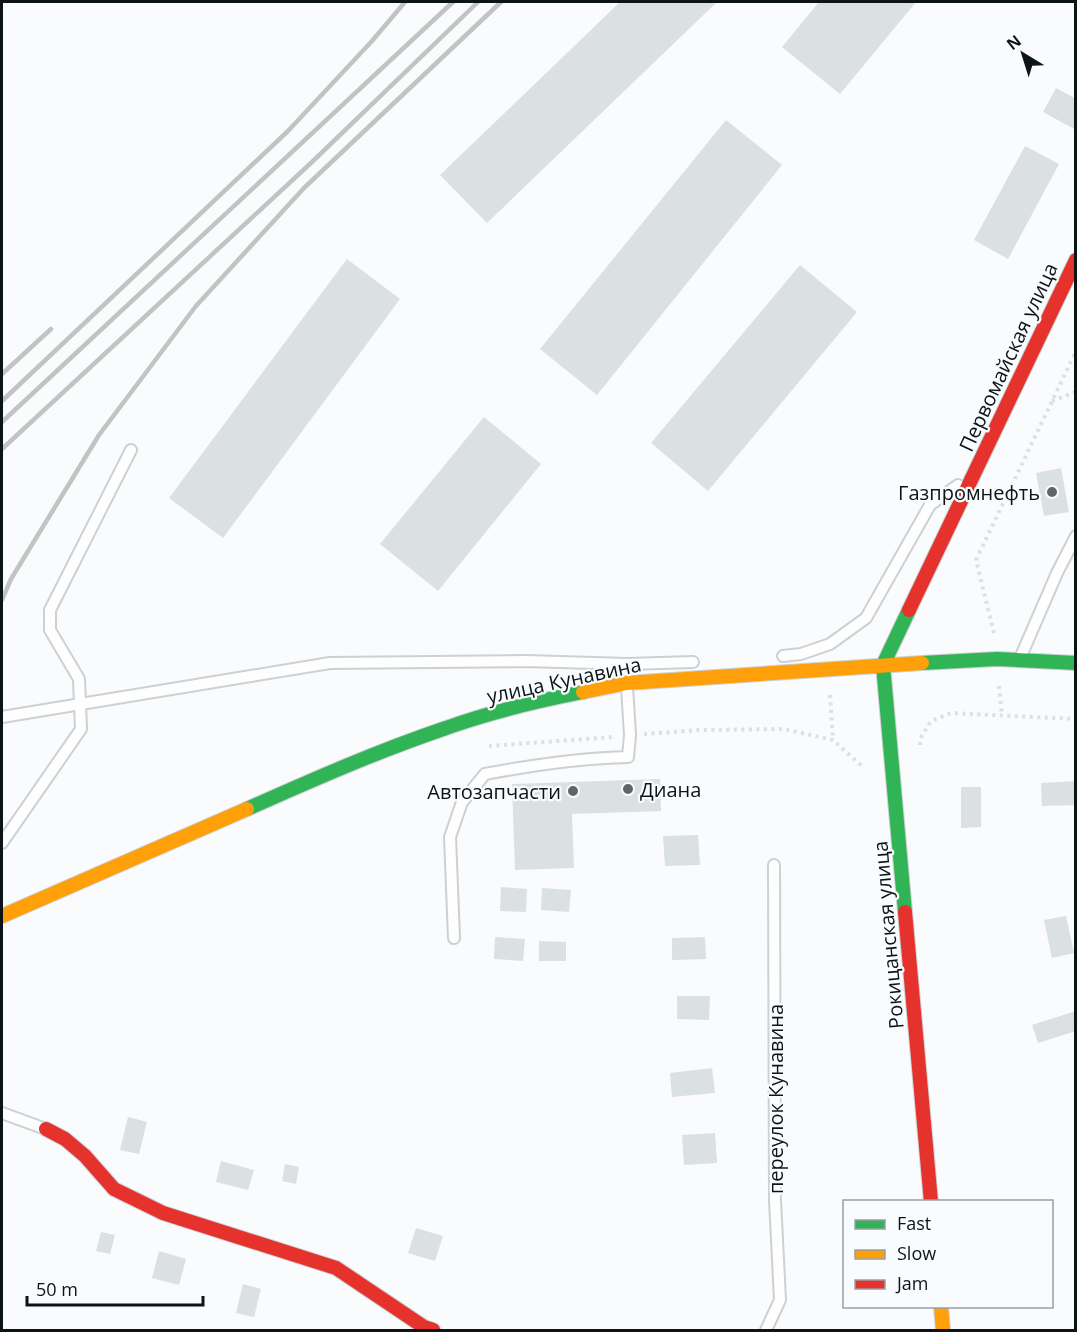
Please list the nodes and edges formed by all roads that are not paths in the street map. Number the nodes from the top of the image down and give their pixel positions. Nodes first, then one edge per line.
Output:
1 (1076, 260) edge
2 (131, 450) dead end
3 (975, 472) junction
4 (1076, 536) edge
5 (770, 658) dead end
6 (1020, 659) junction
7 (704, 662) dead end
8 (1076, 663) edge
9 (882, 664) junction
10 (627, 683) junction
11 (80, 703) junction
12 (2, 717) edge
13 (2, 843) edge
14 (774, 865) dead end
15 (2, 916) edge
16 (454, 938) dead end
17 (2, 1113) edge
18 (46, 1130) joint
19 (931, 1200) edge
20 (941, 1308) edge
21 (425, 1329) edge
22 (766, 1330) edge
23 (943, 1330) edge

1 - 3 main road, Первомайская улица
2 - 11 lane
3 - 5 lane
3 - 9 main road, Первомайская улица
4 - 6 lane
6 - 8 main road, улица Кунавина
6 - 9 main road, улица Кунавина
7 - 11 lane
9 - 10 main road, улица Кунавина
9 - 19 main road, Рокицанская улица
10 - 15 main road, улица Кунавина
10 - 16 lane
11 - 12 lane
11 - 13 lane
14 - 22 lane, переулок Кунавина
17 - 18 lane
18 - 21 main road
20 - 23 main road

